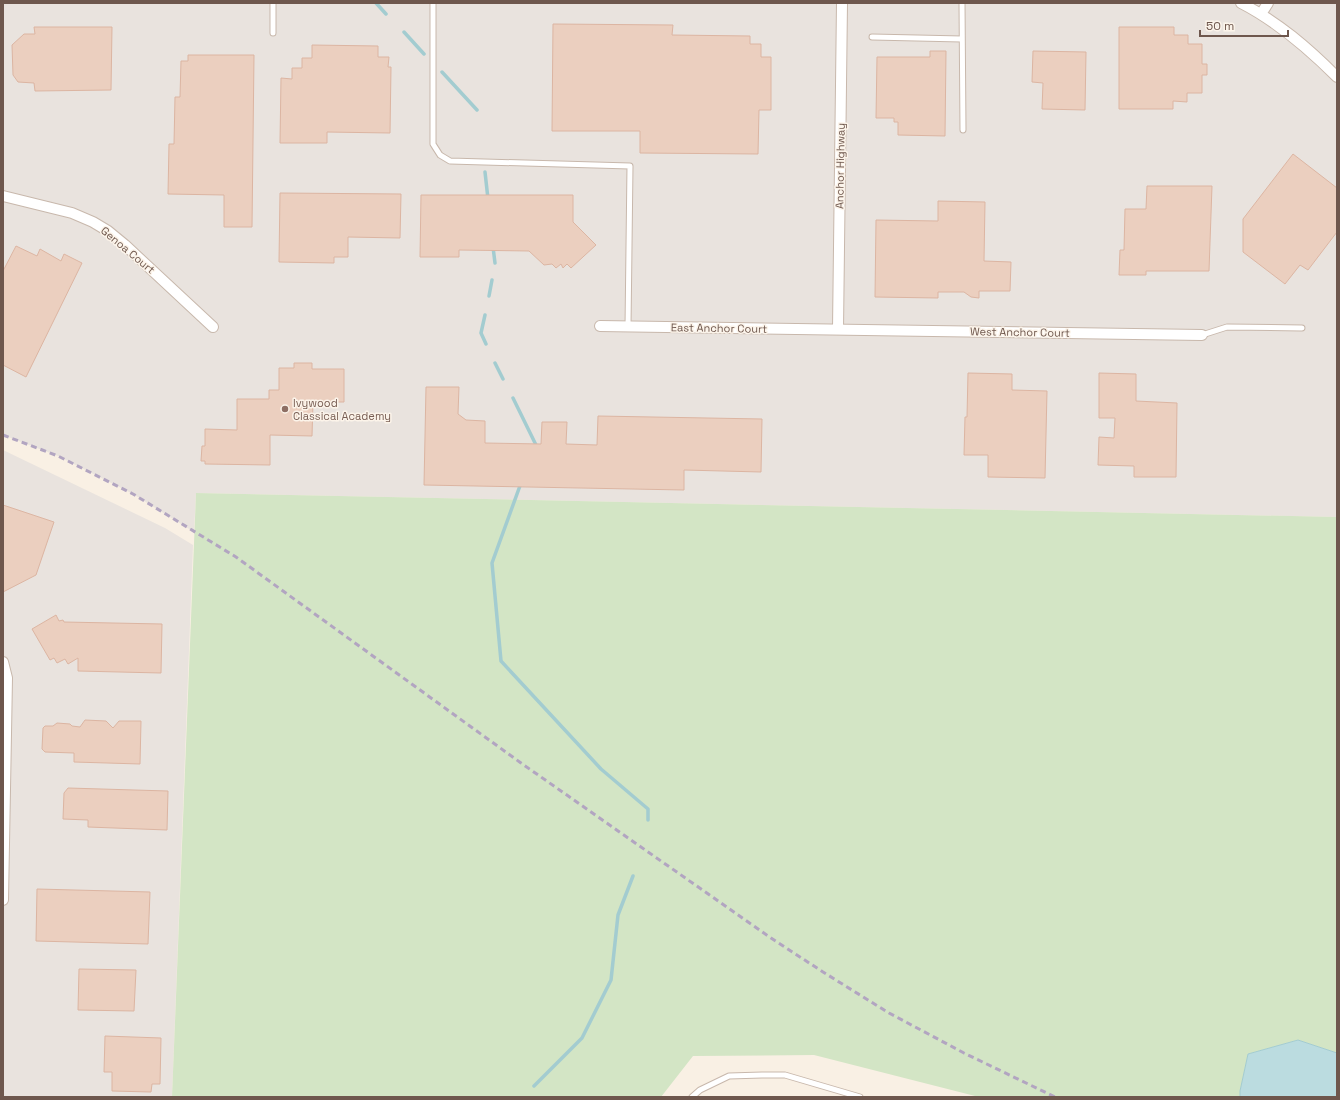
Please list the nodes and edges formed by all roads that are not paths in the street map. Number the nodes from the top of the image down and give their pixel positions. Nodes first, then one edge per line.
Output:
1 (273, 3) edge
2 (433, 3) edge
3 (842, 3) edge
4 (962, 3) edge
5 (1241, 3) edge
6 (1268, 3) edge
7 (1262, 14) junction
8 (273, 33) dead end
9 (872, 37) dead end
10 (962, 39) junction
11 (1337, 77) edge
12 (963, 130) dead end
13 (3, 196) edge
14 (600, 326) dead end
15 (213, 327) dead end
16 (628, 327) junction
17 (1302, 328) dead end
18 (838, 329) junction
19 (1202, 335) joint
20 (3, 662) edge
21 (3, 900) edge
22 (692, 1097) edge
23 (860, 1097) edge

1 - 8 lane
2 - 16 lane
3 - 18 street, Anchor Highway
4 - 10 lane
5 - 7 street
6 - 7 street
7 - 11 street
9 - 10 lane
10 - 12 lane
13 - 15 street, Genoa Court
14 - 16 street, East Anchor Court
16 - 18 street, East Anchor Court
17 - 19 lane
18 - 19 street, West Anchor Court
20 - 21 street
22 - 23 lane

